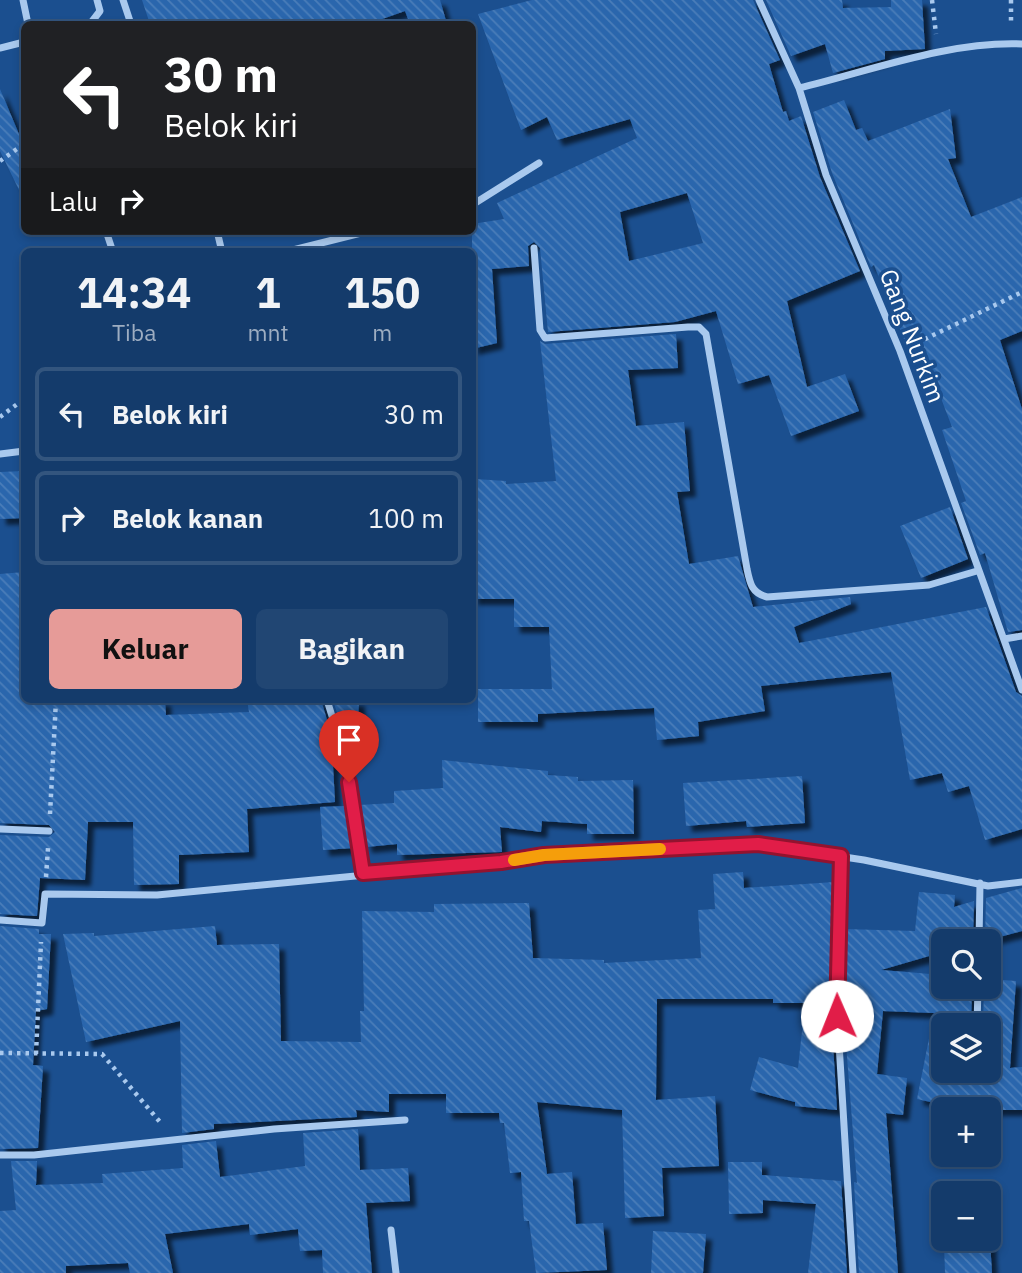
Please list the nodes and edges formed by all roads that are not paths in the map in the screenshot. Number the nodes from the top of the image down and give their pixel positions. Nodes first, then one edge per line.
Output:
1 (23, 0) edge
2 (97, 0) edge
3 (123, 0) edge
4 (759, 0) edge
5 (27, 21) edge
6 (92, 21) edge
7 (130, 21) edge
8 (21, 43) edge
9 (1022, 44) edge
10 (0, 48) edge
11 (799, 88) junction
12 (539, 163) dead end
13 (476, 202) edge
14 (353, 235) edge
15 (301, 248) edge
16 (534, 248) dead end
17 (21, 451) edge
18 (0, 454) edge
19 (977, 571) junction
20 (1022, 636) edge
21 (1004, 639) junction
22 (1022, 690) edge
23 (328, 703) edge
24 (0, 829) edge
25 (49, 831) road end
26 (841, 856) junction
27 (363, 873) junction
28 (1022, 882) edge
29 (980, 883) junction
30 (0, 920) edge
31 (979, 929) edge
32 (405, 1120) dead end
33 (0, 1155) edge
34 (391, 1230) dead end
35 (396, 1273) edge
36 (853, 1273) edge

1 - 5 street
2 - 6 street
3 - 7 street
4 - 11 street, Gang Nurkim
8 - 10 street
9 - 11 street
11 - 19 street, Gang Nurkim
12 - 13 street
14 - 15 street
16 - 19 street
17 - 18 street
19 - 21 street, Gang Nurkim
20 - 21 street
21 - 22 street, Gang Nurkim
23 - 27 street
24 - 25 street
26 - 27 street
26 - 29 street
26 - 36 street
27 - 30 street
28 - 29 street
29 - 31 street
32 - 33 street
34 - 35 street

